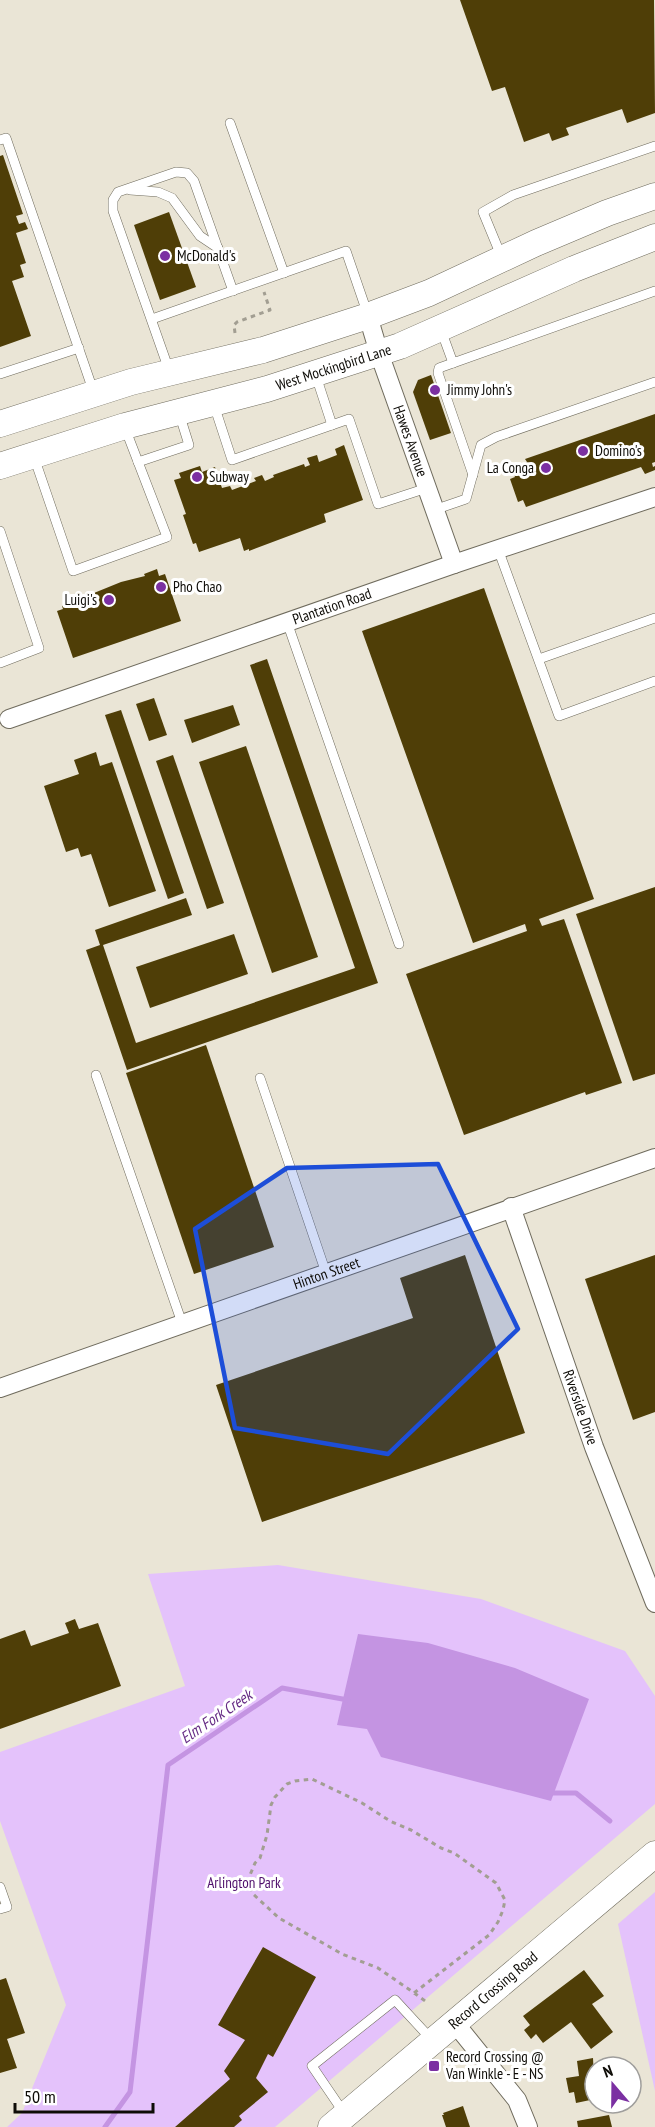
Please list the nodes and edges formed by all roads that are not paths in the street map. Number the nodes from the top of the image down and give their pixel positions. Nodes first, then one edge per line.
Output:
1 (230, 123) dead end
2 (0, 140) edge
3 (655, 146) edge
4 (125, 190) junction
5 (655, 196) edge
6 (655, 237) edge
7 (218, 248) junction
8 (502, 259) junction
9 (284, 273) junction
10 (233, 291) junction
11 (655, 291) edge
12 (368, 316) junction
13 (152, 319) junction
14 (441, 328) junction
15 (79, 348) junction
16 (379, 353) junction
17 (453, 363) junction
18 (170, 372) junction
19 (0, 374) edge
20 (315, 374) junction
21 (655, 382) edge
22 (94, 393) junction
23 (213, 403) junction
24 (179, 412) junction
25 (0, 424) edge
26 (332, 424) junction
27 (124, 426) junction
28 (33, 455) junction
29 (138, 462) junction
30 (0, 466) edge
31 (474, 477) junction
32 (427, 488) junction
33 (655, 497) edge
34 (434, 510) junction
35 (0, 531) edge
36 (498, 549) junction
37 (453, 564) junction
38 (655, 618) edge
39 (287, 622) junction
40 (539, 659) junction
41 (0, 663) edge
42 (655, 681) edge
43 (5, 721) edge
44 (399, 944) dead end
45 (96, 1075) dead end
46 (260, 1078) dead end
47 (655, 1158) edge
48 (511, 1207) junction
49 (326, 1273) junction
50 (182, 1323) junction
51 (0, 1388) edge
52 (655, 1603) edge
53 (655, 1854) edge
54 (0, 1887) edge
55 (0, 1909) edge
56 (454, 2022) junction
57 (432, 2041) junction
58 (338, 2121) edge
59 (528, 2127) edge

1 - 9 lane
2 - 15 lane
3 - 8 lane
4 - 7 lane
4 - 7 lane
4 - 13 lane
5 - 8 main road
6 - 14 main road, West Mockingbird Lane
7 - 10 lane
8 - 12 main road
9 - 10 lane
9 - 12 lane
10 - 13 lane
11 - 17 lane
12 - 16 street, Hawes Avenue
12 - 18 main road
13 - 18 lane
14 - 16 main road, West Mockingbird Lane
14 - 17 lane
15 - 19 lane
15 - 22 lane
16 - 20 main road, West Mockingbird Lane
16 - 32 street, Hawes Avenue
17 - 31 lane
18 - 22 main road
20 - 23 main road, West Mockingbird Lane
20 - 26 lane
21 - 31 lane
22 - 25 main road
23 - 24 main road, West Mockingbird Lane
23 - 26 lane
24 - 27 main road, West Mockingbird Lane
24 - 29 lane
26 - 32 lane
27 - 28 main road, West Mockingbird Lane
27 - 29 lane
28 - 29 lane
28 - 30 main road, West Mockingbird Lane
31 - 34 lane
32 - 34 street, Hawes Avenue
33 - 36 street, Plantation Road
34 - 37 street, Hawes Avenue
35 - 41 lane
36 - 37 street, Plantation Road
36 - 40 lane
37 - 39 street, Plantation Road
38 - 40 lane
39 - 43 street, Plantation Road
39 - 44 lane
40 - 42 lane
45 - 50 lane
46 - 49 lane
47 - 48 street, Hinton Street
48 - 49 street, Hinton Street
48 - 52 street, Riverside Drive
49 - 50 street, Hinton Street
50 - 51 street, Hinton Street
53 - 56 main road, Record Crossing Road
54 - 55 lane
56 - 57 main road, Record Crossing Road
56 - 59 street
57 - 58 main road, Record Crossing Road
57 - 58 lane

